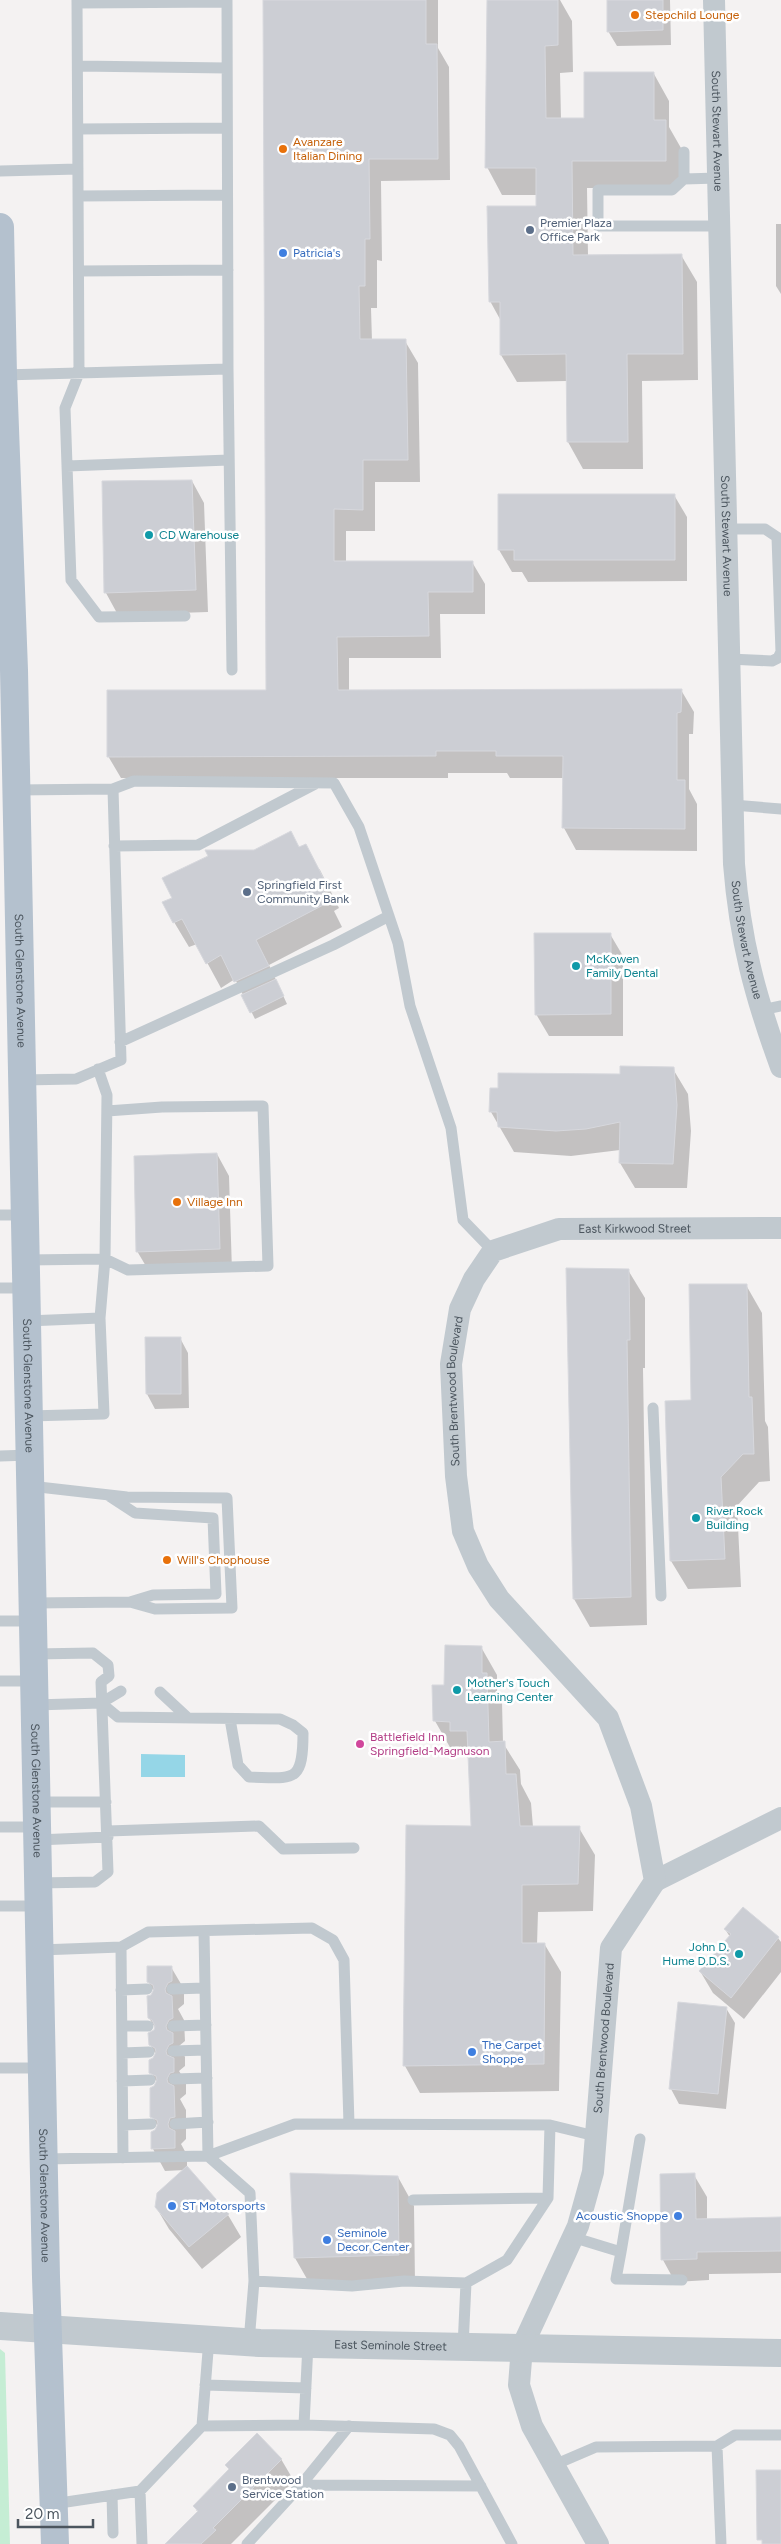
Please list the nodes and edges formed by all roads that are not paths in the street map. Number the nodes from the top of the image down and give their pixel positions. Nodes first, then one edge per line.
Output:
1 (714, 0) edge
2 (77, 1) edge
3 (227, 1) edge
4 (78, 66) junction
5 (227, 68) junction
6 (227, 128) junction
7 (78, 129) junction
8 (684, 152) dead end
9 (78, 170) junction
10 (0, 171) edge
11 (718, 178) junction
12 (684, 179) junction
13 (227, 195) junction
14 (78, 196) junction
15 (720, 226) junction
16 (0, 227) edge
17 (228, 270) junction
18 (78, 271) junction
19 (228, 368) junction
20 (79, 373) junction
21 (1, 375) edge
22 (2, 426) edge
23 (229, 460) junction
24 (67, 466) junction
25 (726, 529) junction
26 (5, 579) edge
27 (185, 616) dead end
28 (729, 659) junction
29 (232, 670) dead end
30 (7, 672) edge
31 (316, 783) junction
32 (113, 789) junction
33 (14, 805) junction
34 (733, 805) junction
35 (781, 809) edge
36 (114, 846) junction
37 (389, 916) junction
38 (771, 1008) edge
39 (120, 1042) junction
40 (781, 1066) edge
41 (98, 1069) junction
42 (22, 1080) junction
43 (107, 1111) junction
44 (12, 1215) edge
45 (781, 1228) edge
46 (493, 1251) junction
47 (105, 1258) junction
48 (26, 1260) junction
49 (13, 1288) edge
50 (100, 1318) junction
51 (27, 1321) junction
52 (654, 1408) dead end
53 (29, 1416) junction
54 (30, 1455) junction
55 (0, 1456) edge
56 (30, 1486) junction
57 (106, 1494) junction
58 (661, 1596) dead end
59 (130, 1602) junction
60 (33, 1612) junction
61 (0, 1621) edge
62 (34, 1654) junction
63 (0, 1681) edge
64 (121, 1691) dead end
65 (160, 1692) dead end
66 (34, 1693) junction
67 (102, 1703) junction
68 (188, 1718) junction
69 (230, 1719) junction
70 (106, 1802) junction
71 (781, 1818) edge
72 (37, 1823) junction
73 (0, 1827) edge
74 (108, 1834) junction
75 (354, 1848) dead end
76 (655, 1882) junction
77 (38, 1895) junction
78 (0, 1906) edge
79 (204, 1931) junction
80 (121, 1946) junction
81 (40, 1950) junction
82 (205, 1988) junction
83 (147, 1989) dead end
84 (172, 1989) dead end
85 (121, 1990) junction
86 (206, 2025) junction
87 (122, 2026) junction
88 (148, 2026) dead end
89 (173, 2026) dead end
90 (206, 2050) junction
91 (174, 2051) dead end
92 (149, 2052) dead end
93 (122, 2053) junction
94 (0, 2068) edge
95 (42, 2068) junction
96 (207, 2078) junction
97 (174, 2079) dead end
98 (150, 2080) dead end
99 (122, 2081) junction
100 (208, 2122) junction
101 (151, 2124) dead end
102 (175, 2124) dead end
103 (348, 2124) junction
104 (550, 2124) junction
105 (122, 2125) junction
106 (595, 2136) junction
107 (640, 2139) dead end
108 (208, 2156) junction
109 (123, 2158) junction
110 (44, 2159) junction
111 (548, 2198) junction
112 (413, 2200) dead end
113 (572, 2237) junction
114 (621, 2252) junction
115 (682, 2280) dead end
116 (254, 2281) junction
117 (466, 2283) junction
118 (0, 2326) edge
119 (47, 2327) junction
120 (209, 2339) junction
121 (249, 2342) junction
122 (308, 2344) junction
123 (463, 2346) junction
124 (522, 2347) junction
125 (781, 2353) edge
126 (205, 2385) junction
127 (306, 2388) junction
128 (304, 2425) junction
129 (202, 2426) junction
130 (349, 2426) junction
131 (781, 2435) edge
132 (718, 2446) junction
133 (554, 2465) junction
134 (301, 2485) junction
135 (481, 2486) junction
136 (140, 2491) junction
137 (112, 2495) junction
138 (53, 2504) junction
139 (113, 2533) dead end
140 (54, 2544) edge
141 (142, 2544) edge
142 (247, 2544) edge
143 (512, 2544) edge
144 (596, 2544) edge
145 (721, 2544) edge

1 - 11 street, South Stewart Avenue
2 - 3 lane
2 - 4 lane
3 - 5 lane
4 - 5 lane
4 - 7 lane
5 - 6 lane
6 - 7 lane
6 - 13 lane
7 - 9 lane
8 - 12 lane
9 - 10 lane
9 - 14 lane
11 - 12 lane
11 - 15 street, South Stewart Avenue
12 - 15 lane
13 - 14 lane
13 - 17 lane
14 - 18 lane
15 - 25 street, South Stewart Avenue
16 - 21 main road, South Glenstone Avenue
17 - 18 lane
17 - 19 lane
18 - 20 lane
19 - 20 lane
19 - 23 lane
20 - 21 lane
20 - 24 lane
21 - 22 main road, South Glenstone Avenue
22 - 26 main road, South Glenstone Avenue
23 - 24 lane
23 - 29 lane
24 - 27 lane
25 - 28 street, South Stewart Avenue
25 - 28 lane
26 - 30 main road, South Glenstone Avenue
28 - 34 street, South Stewart Avenue
30 - 33 main road, South Glenstone Avenue
31 - 32 lane
31 - 36 lane
31 - 37 lane
32 - 33 lane
32 - 36 lane
33 - 42 main road, South Glenstone Avenue
34 - 35 lane
34 - 38 street, South Stewart Avenue
36 - 39 lane
37 - 39 lane
37 - 46 lane
38 - 40 street, South Stewart Avenue
39 - 41 lane
41 - 42 lane
41 - 43 lane
42 - 44 main road, South Glenstone Avenue
43 - 47 lane
43 - 47 lane
44 - 48 main road, South Glenstone Avenue
45 - 46 street, East Kirkwood Street
46 - 76 street, South Brentwood Boulevard
47 - 48 lane
47 - 50 lane
48 - 49 main road, South Glenstone Avenue
49 - 51 main road, South Glenstone Avenue
50 - 51 lane
50 - 53 lane
51 - 53 main road, South Glenstone Avenue
52 - 58 lane
53 - 54 main road, South Glenstone Avenue
54 - 55 lane
54 - 56 main road, South Glenstone Avenue
56 - 57 lane
56 - 60 main road, South Glenstone Avenue
57 - 59 lane
57 - 59 lane
59 - 60 lane
60 - 61 lane
60 - 62 main road, South Glenstone Avenue
62 - 66 main road, South Glenstone Avenue
62 - 67 lane
63 - 66 lane
64 - 67 lane
65 - 68 lane
66 - 67 lane
66 - 72 main road, South Glenstone Avenue
67 - 68 lane
67 - 70 lane
68 - 69 lane
69 - 69 lane
70 - 72 lane
70 - 74 lane
71 - 76 street
72 - 73 lane
72 - 74 lane
72 - 77 main road, South Glenstone Avenue
74 - 75 lane
74 - 77 lane
76 - 106 street, South Brentwood Boulevard
77 - 78 lane
77 - 81 main road, South Glenstone Avenue
79 - 80 lane
79 - 82 lane
79 - 103 lane
80 - 81 lane
80 - 85 lane
81 - 95 main road, South Glenstone Avenue
82 - 84 lane
82 - 86 lane
83 - 85 lane
85 - 87 lane
86 - 89 lane
86 - 90 lane
87 - 88 lane
87 - 93 lane
90 - 91 lane
90 - 96 lane
92 - 93 lane
93 - 99 lane
94 - 95 lane
95 - 110 main road, South Glenstone Avenue
96 - 97 lane
96 - 100 lane
98 - 99 lane
99 - 105 lane
100 - 102 lane
100 - 108 lane
101 - 105 lane
103 - 104 lane
103 - 108 lane
104 - 106 lane
104 - 111 lane
105 - 109 lane
106 - 113 street, South Brentwood Boulevard
107 - 114 lane
108 - 109 lane
108 - 116 lane
109 - 110 lane
110 - 119 main road, South Glenstone Avenue
111 - 112 lane
111 - 117 lane
113 - 114 lane
113 - 124 street, South Brentwood Boulevard
114 - 115 lane
116 - 117 lane
116 - 121 lane
117 - 123 lane
118 - 119 street, East Seminole Street
119 - 120 street, East Seminole Street
119 - 138 main road, South Glenstone Avenue
120 - 121 street, East Seminole Street
120 - 126 lane
121 - 122 street, East Seminole Street
122 - 123 street, East Seminole Street
122 - 127 lane
123 - 124 street, East Seminole Street
124 - 125 street, East Seminole Street
124 - 133 street, South Brentwood Boulevard
126 - 127 lane
126 - 129 lane
127 - 128 lane
128 - 129 lane
128 - 130 lane
129 - 136 lane
130 - 134 lane
130 - 135 lane
131 - 132 lane
132 - 133 lane
132 - 145 lane
133 - 144 street, South Brentwood Boulevard
134 - 135 lane
134 - 142 lane
135 - 143 lane
136 - 137 lane
136 - 141 lane
137 - 138 lane
137 - 139 lane
138 - 140 main road, South Glenstone Avenue

